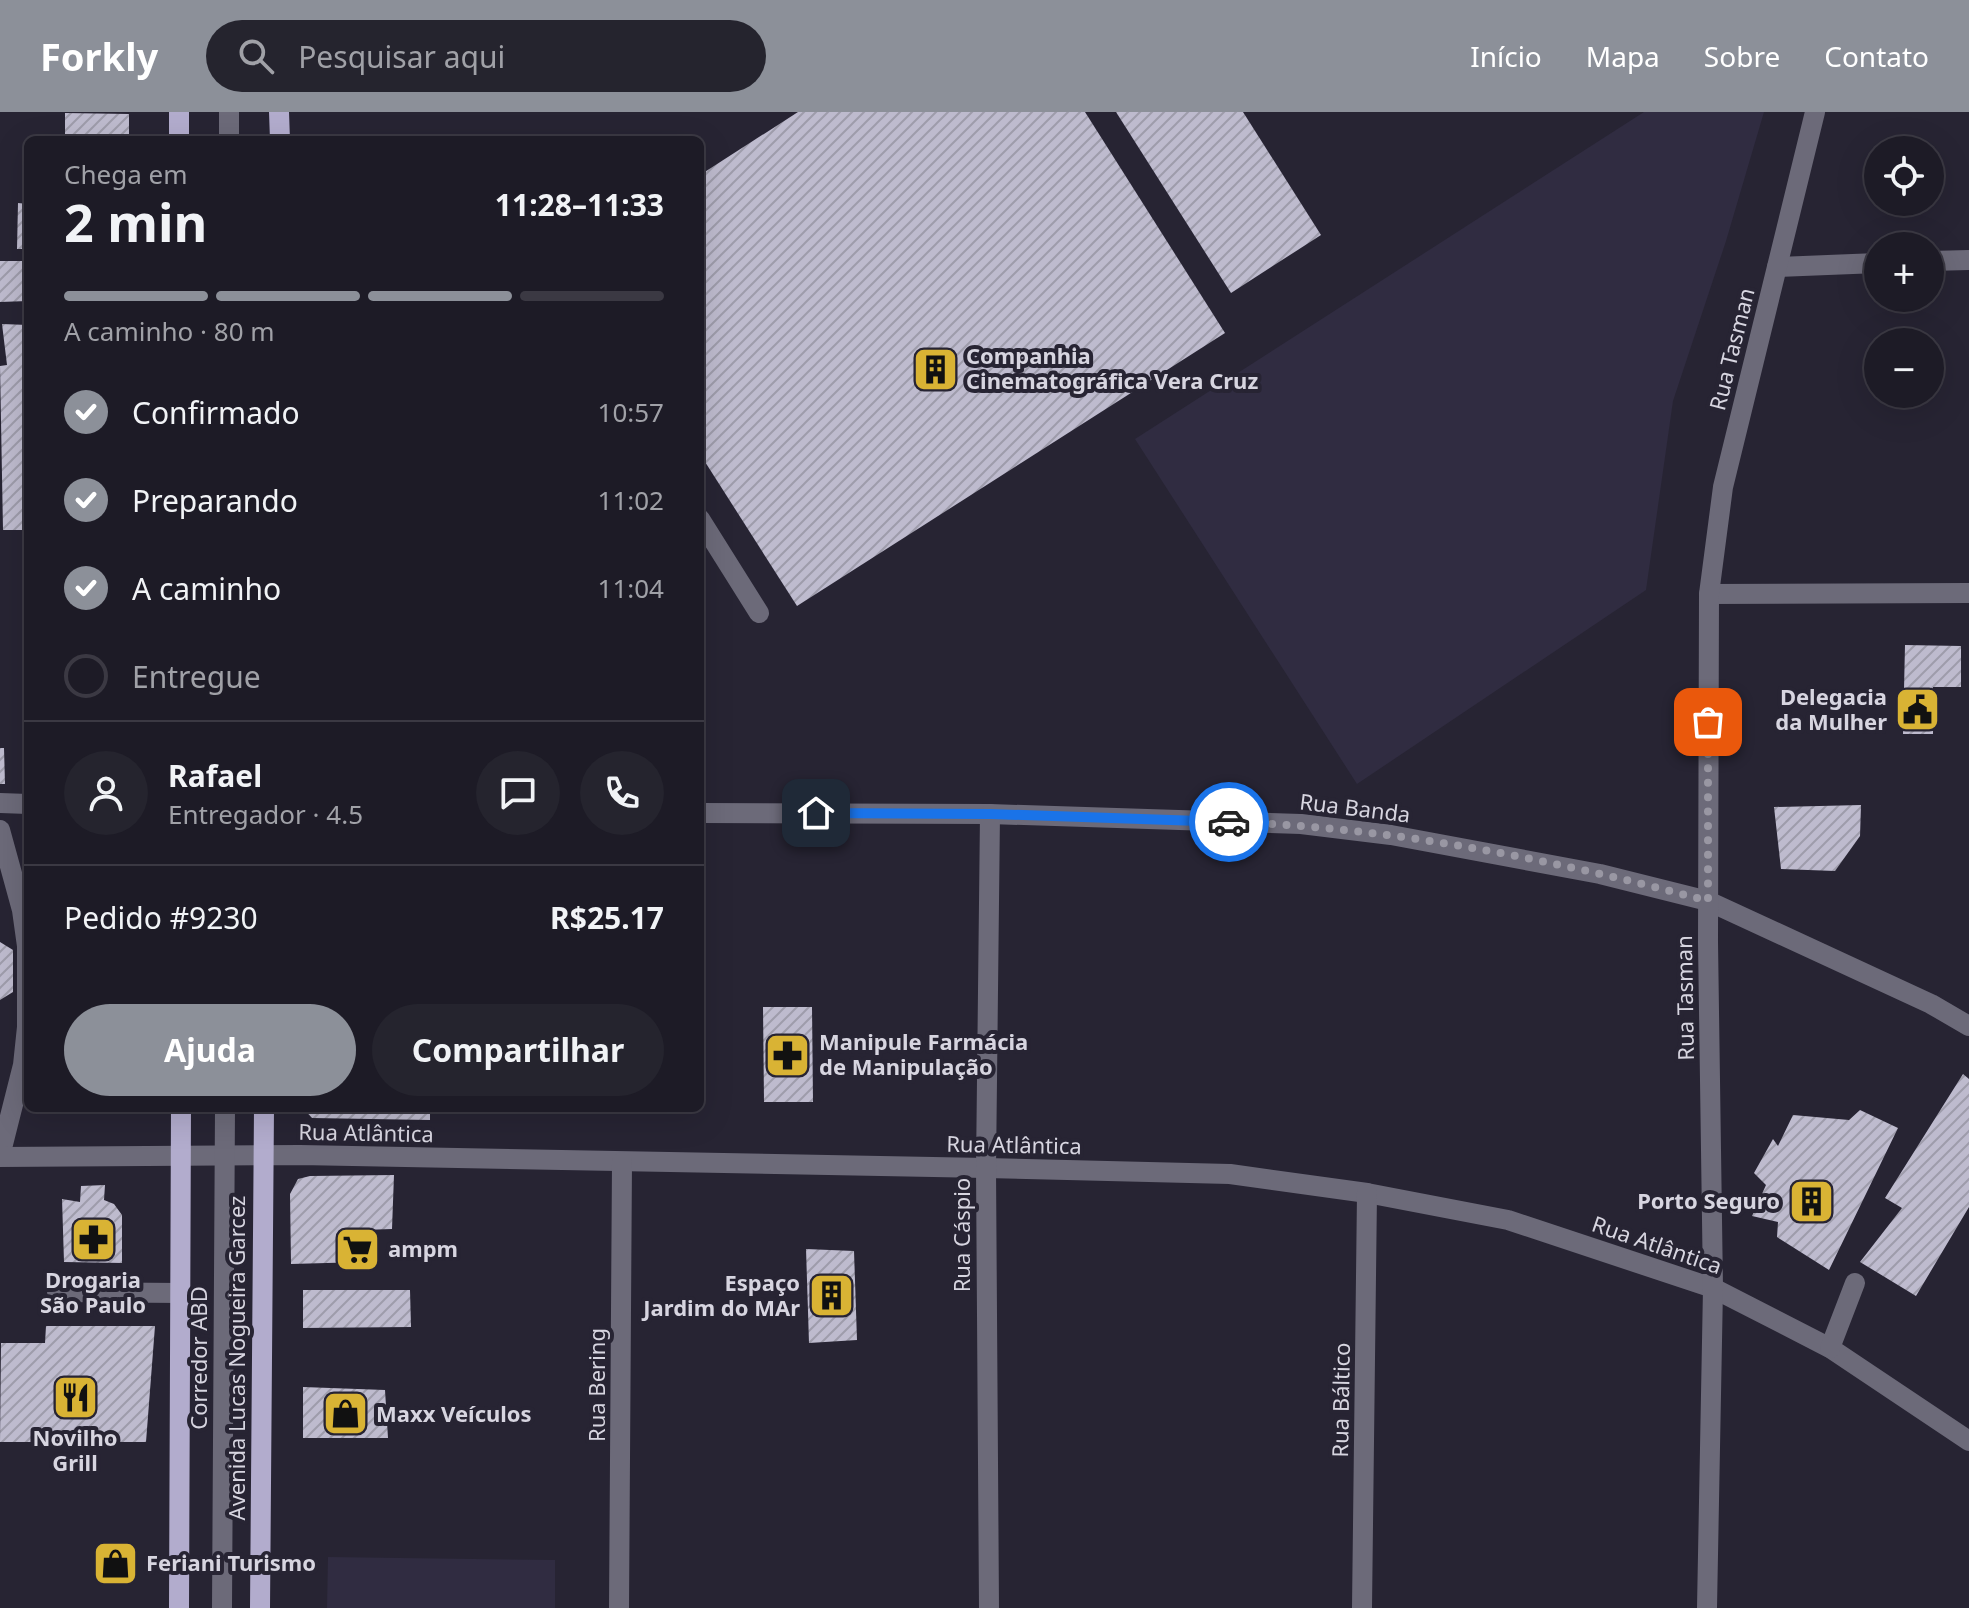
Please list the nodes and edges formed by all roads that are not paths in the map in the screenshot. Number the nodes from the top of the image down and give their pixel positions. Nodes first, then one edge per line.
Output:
1 (179, 112) edge
2 (229, 112) edge
3 (279, 112) edge
4 (1815, 112) edge
5 (179, 136) edge
6 (229, 136) edge
7 (280, 136) edge
8 (290, 136) edge
9 (1969, 260) edge
10 (1944, 261) edge
11 (1864, 264) edge
12 (1777, 267) junction
13 (704, 525) edge
14 (1969, 593) edge
15 (1709, 594) junction
16 (759, 613) dead end
17 (0, 803) edge
18 (24, 804) edge
19 (704, 813) edge
20 (990, 814) junction
21 (0, 830) edge
22 (1708, 901) junction
23 (24, 924) edge
24 (1969, 1026) edge
25 (24, 1056) edge
26 (181, 1112) edge
27 (225, 1112) edge
28 (264, 1112) edge
29 (224, 1156) junction
30 (262, 1156) junction
31 (0, 1157) edge
32 (181, 1157) junction
33 (622, 1162) junction
34 (986, 1168) junction
35 (1367, 1193) junction
36 (1855, 1283) dead end
37 (1713, 1288) junction
38 (57, 1292) dead end
39 (180, 1293) junction
40 (1830, 1348) junction
41 (1969, 1441) edge
42 (179, 1608) edge
43 (222, 1608) edge
44 (260, 1608) edge
45 (619, 1608) edge
46 (989, 1608) edge
47 (1362, 1608) edge
48 (1707, 1608) edge

1 - 5 main road
2 - 6 street
3 - 7 main road
3 - 8 street
4 - 12 street, Rua Tasman
9 - 10 street
11 - 12 street
12 - 15 street, Rua Tasman
13 - 16 street
14 - 15 street
15 - 22 street, Rua Tasman
17 - 18 street
19 - 20 street, Rua Banda
20 - 22 street, Rua Banda
20 - 34 street, Rua Cáspio
21 - 23 street
22 - 24 street, Rua Banda
22 - 37 street, Rua Tasman
25 - 31 street
26 - 32 main road
27 - 29 street, Corredor ABD
28 - 30 main road, Avenida Lucas Nogueira Garcez
29 - 30 street, Rua Atlântica
29 - 32 street, Rua Atlântica
29 - 43 street, Corredor ABD
30 - 33 street, Rua Atlântica
30 - 44 main road, Avenida Lucas Nogueira Garcez
31 - 32 street, Rua Atlântica
32 - 39 main road
33 - 34 street, Rua Atlântica
33 - 45 street, Rua Bering
34 - 35 street, Rua Atlântica
34 - 46 street, Rua Cáspio
35 - 37 street, Rua Atlântica
35 - 47 street, Rua Báltico
36 - 40 street
37 - 40 street, Rua Atlântica
37 - 48 street, Rua Tasman
38 - 39 street
39 - 42 main road
40 - 41 street, Rua Atlântica

